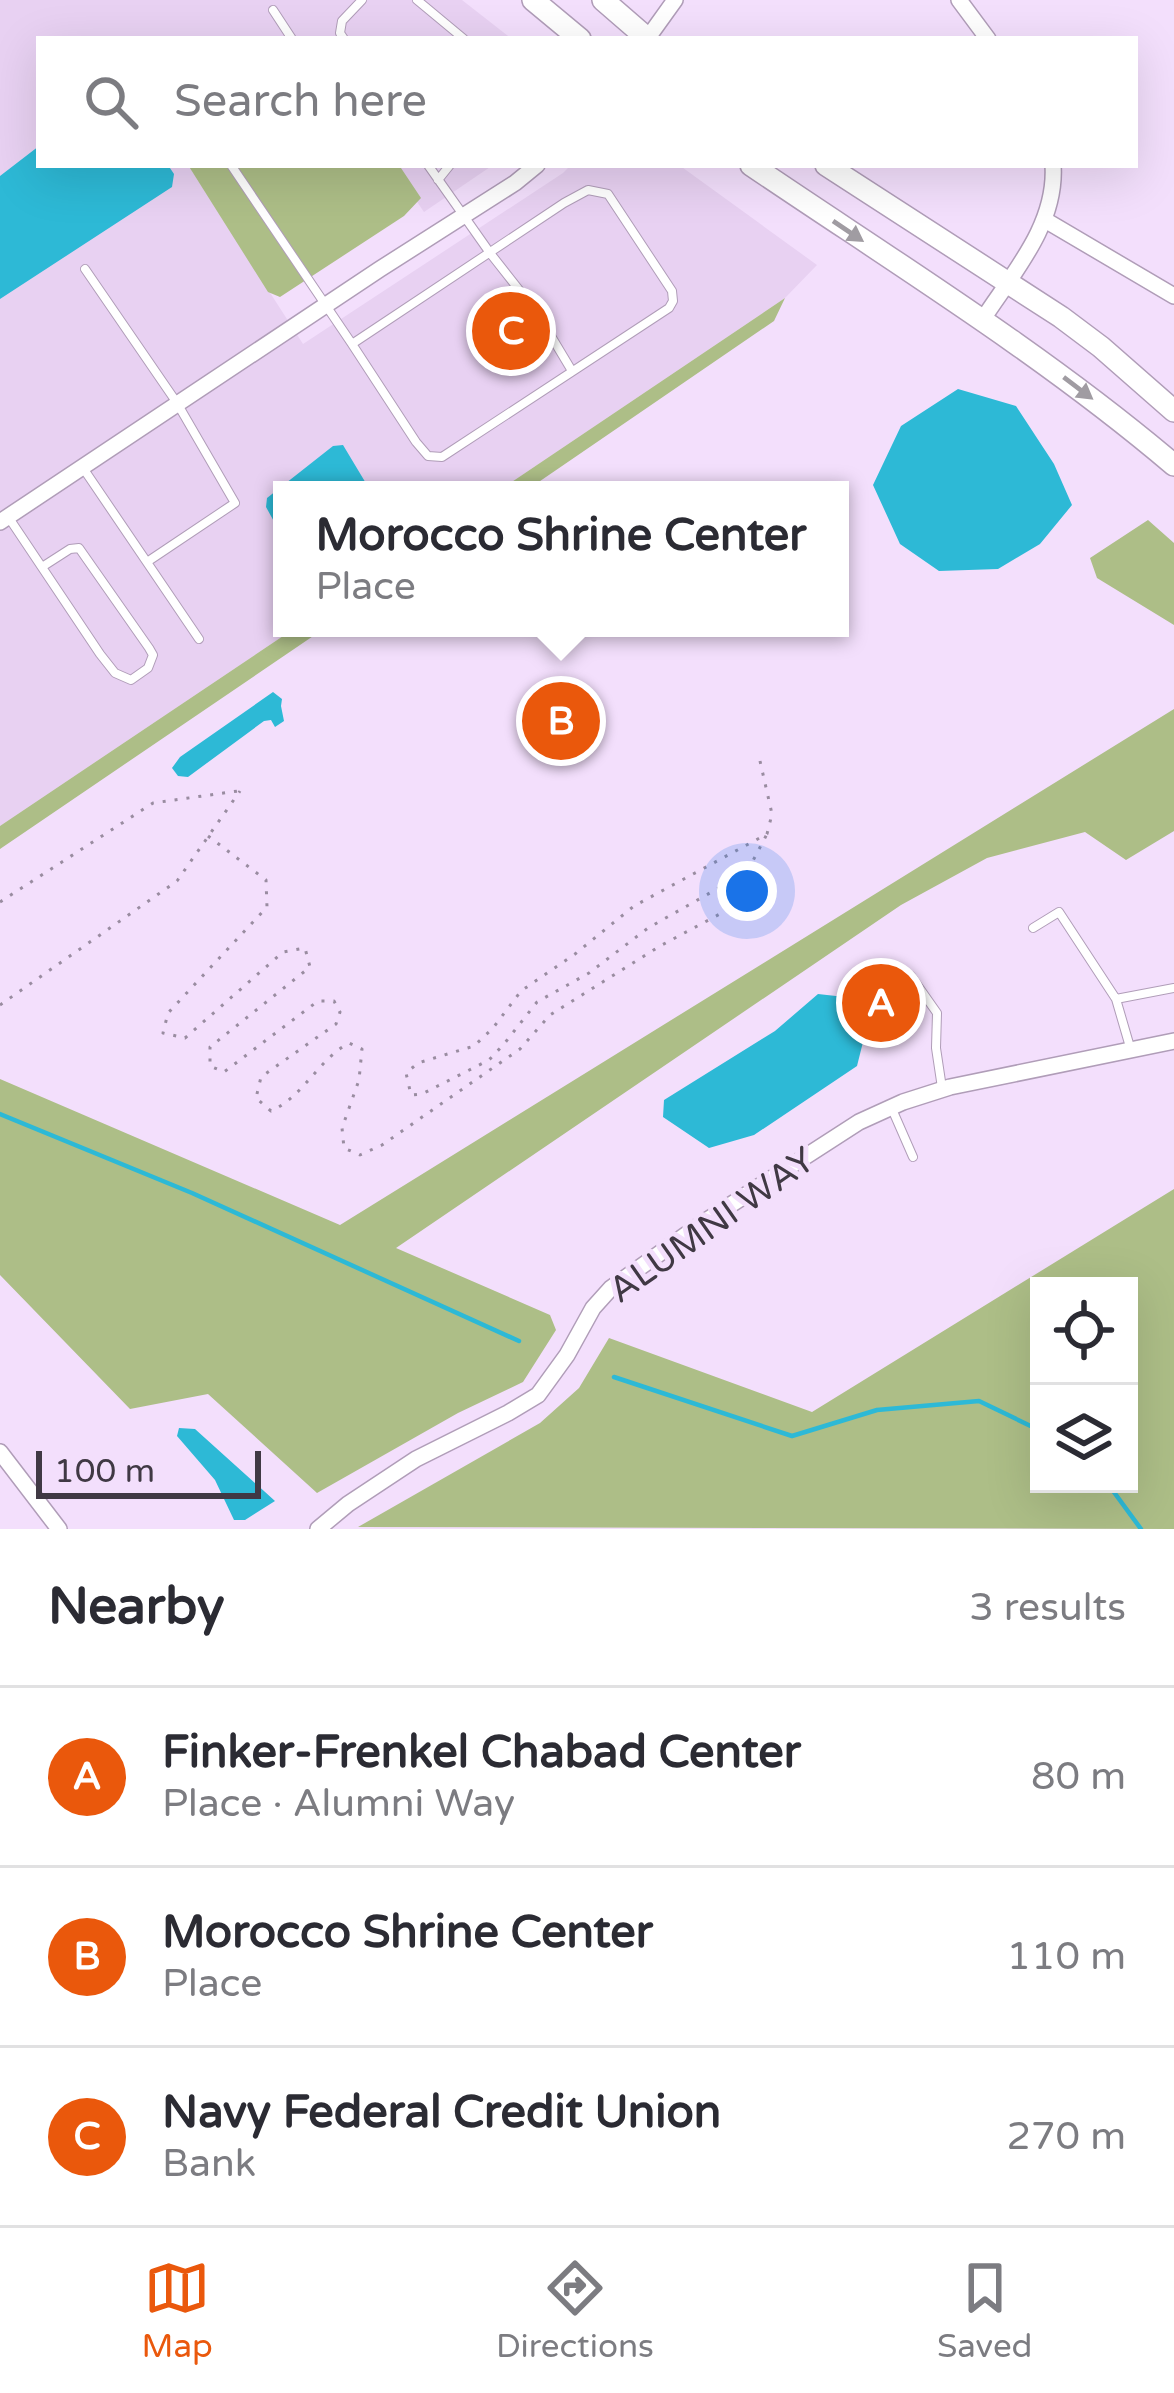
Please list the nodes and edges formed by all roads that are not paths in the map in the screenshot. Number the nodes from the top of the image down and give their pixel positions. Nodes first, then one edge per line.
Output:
1 (362, 0) edge
2 (417, 0) edge
3 (533, 0) edge
4 (603, 0) edge
5 (675, 0) edge
6 (959, 0) edge
7 (274, 10) dead end
8 (290, 36) edge
9 (342, 36) edge
10 (460, 36) edge
11 (576, 36) edge
12 (645, 36) edge
13 (650, 36) edge
14 (986, 36) edge
15 (233, 168) edge
16 (430, 168) edge
17 (448, 168) edge
18 (533, 168) edge
19 (755, 168) edge
20 (831, 168) edge
21 (1053, 168) edge
22 (438, 180) junction
23 (464, 214) junction
24 (1045, 220) junction
25 (490, 253) junction
26 (86, 269) dead end
27 (1007, 282) junction
28 (1174, 296) edge
29 (527, 300) dead end
30 (326, 304) junction
31 (539, 316) dead end
32 (981, 322) junction
33 (352, 344) junction
34 (572, 371) junction
35 (177, 404) junction
36 (1174, 411) edge
37 (1174, 465) edge
38 (82, 467) junction
39 (4, 519) edge
40 (147, 562) junction
41 (42, 567) junction
42 (199, 639) dead end
43 (1033, 928) dead end
44 (911, 976) dead end
45 (1174, 988) edge
46 (1116, 999) junction
47 (1174, 1040) edge
48 (1131, 1050) junction
49 (942, 1090) junction
50 (892, 1108) junction
51 (914, 1156) dead end
52 (0, 1452) edge
53 (58, 1529) edge
54 (318, 1529) edge

1 - 9 lane
2 - 10 lane
3 - 11 main road
4 - 12 main road
5 - 13 street
6 - 14 street
7 - 8 lane
15 - 30 lane
16 - 22 lane
17 - 22 lane
18 - 23 street
19 -> 32 main road
20 - 27 main road
21 - 24 street
22 - 23 lane
23 - 25 lane
23 - 30 street
24 - 27 street
24 - 28 street
25 - 29 lane
25 - 33 lane
25 - 34 lane
26 - 35 lane
27 - 32 street
27 - 36 main road
30 - 33 lane
30 - 35 street
31 - 34 lane
32 -> 37 main road
33 - 34 lane
35 - 38 street
35 - 40 lane
38 - 39 street
38 - 40 lane
39 - 41 lane
40 - 42 lane
41 - 41 lane
43 - 46 lane
44 - 49 lane
45 - 46 lane
46 - 48 lane
47 - 48 street, ALUMNI WAY
48 - 49 street, ALUMNI WAY
49 - 50 street, ALUMNI WAY
50 - 51 lane
50 - 54 street, ALUMNI WAY
52 - 53 street

